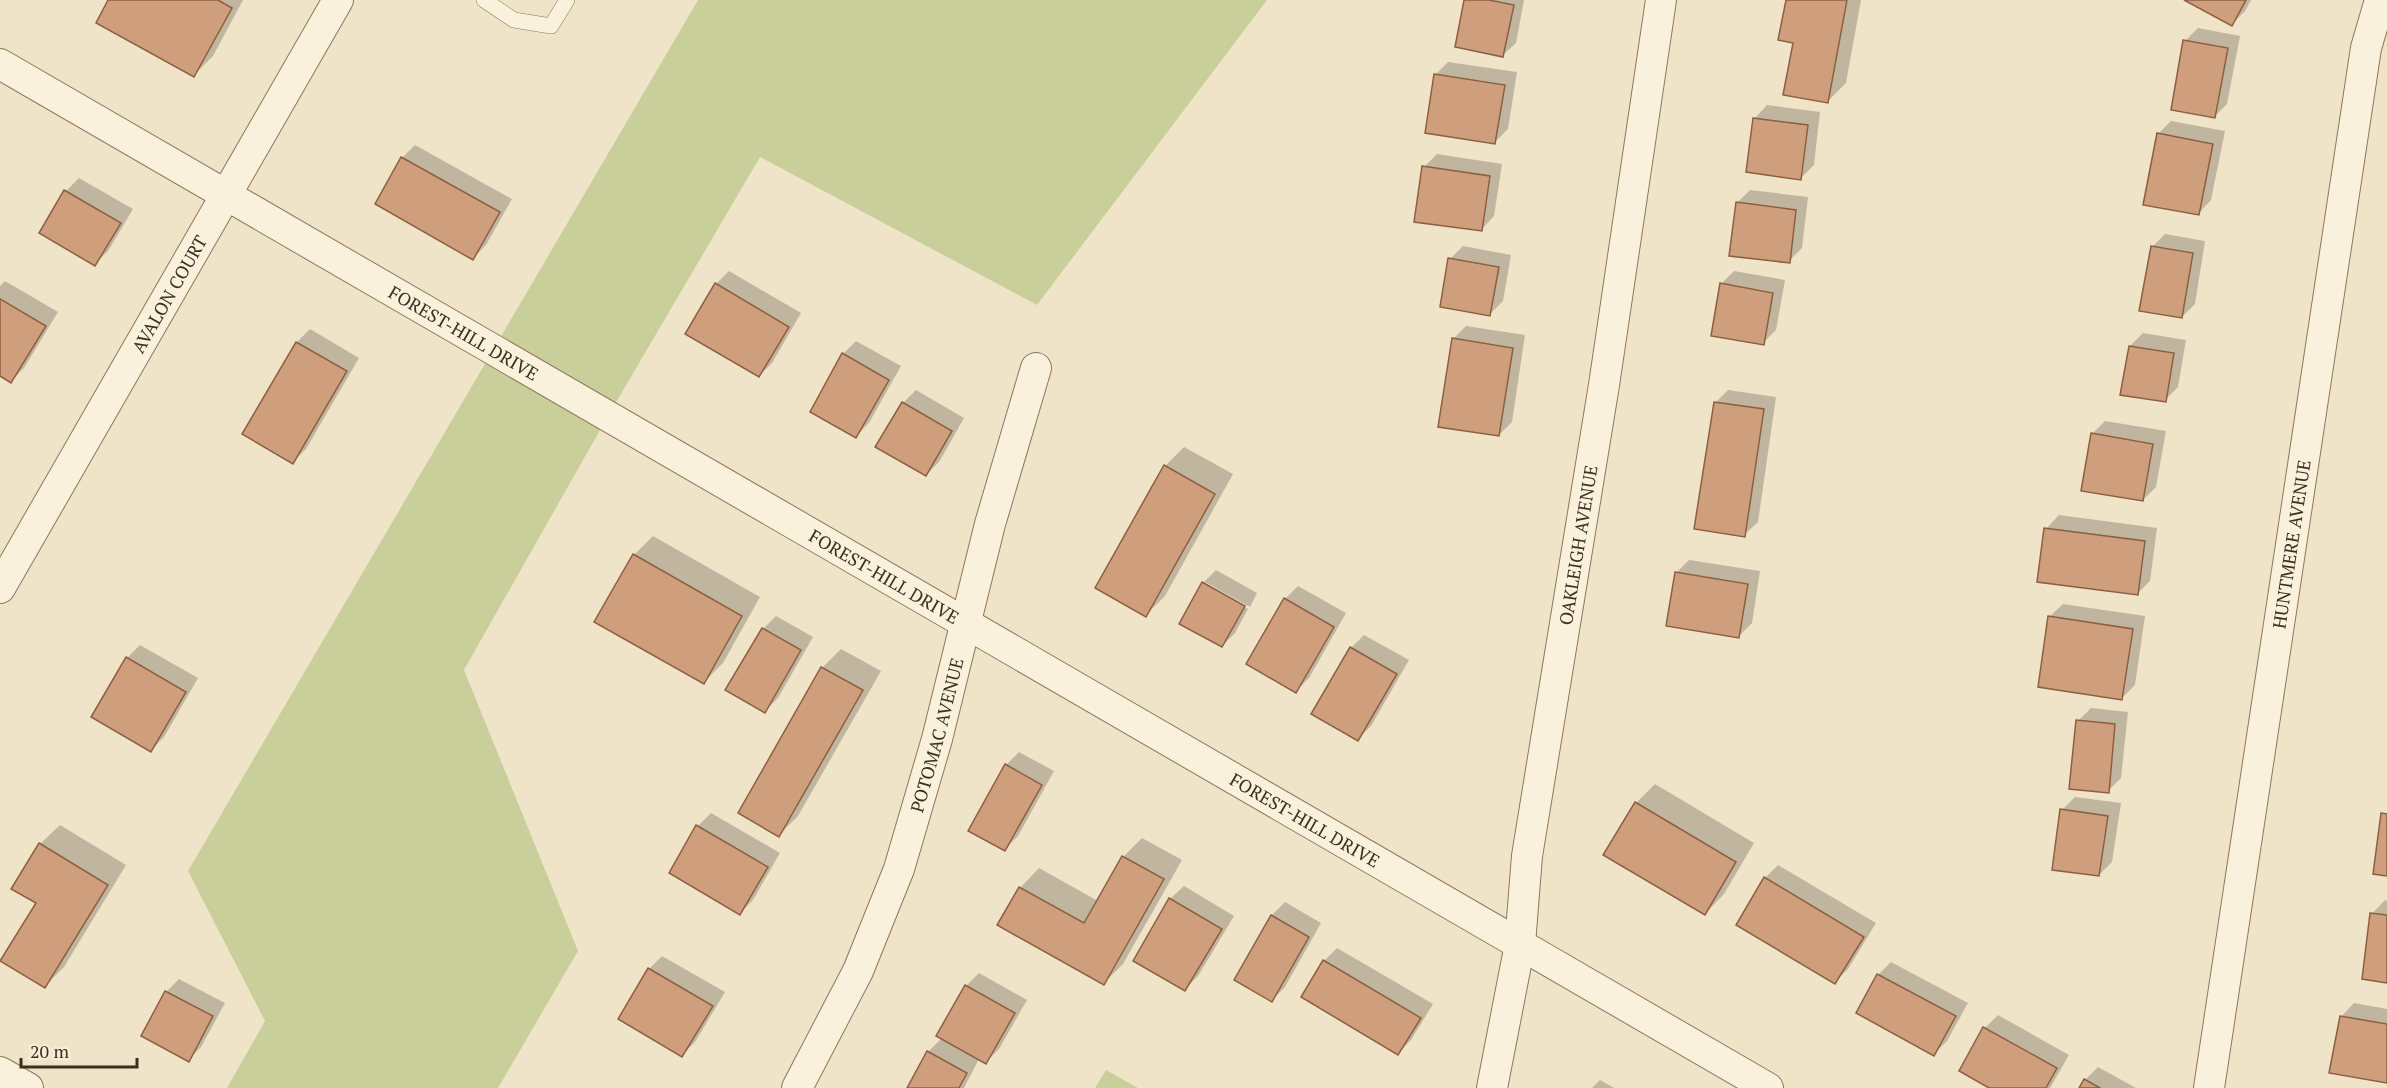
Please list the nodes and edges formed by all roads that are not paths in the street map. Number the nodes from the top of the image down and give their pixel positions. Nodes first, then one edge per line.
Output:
1 (338, 0) edge
2 (484, 0) edge
3 (567, 0) edge
4 (1661, 0) edge
5 (2380, 0) edge
6 (0, 64) edge
7 (225, 196) junction
8 (1036, 368) dead end
9 (0, 588) edge
10 (965, 622) junction
11 (1520, 944) junction
12 (0, 1072) edge
13 (28, 1088) edge
14 (798, 1088) edge
15 (1492, 1088) edge
16 (1768, 1088) edge
17 (2209, 1088) edge

1 - 7 street, AVALON COURT
2 - 3 lane
4 - 11 street, OAKLEIGH AVENUE
5 - 17 street, HUNTMERE AVENUE
6 - 7 street, FOREST-HILL DRIVE
7 - 9 street, AVALON COURT
7 - 10 street, FOREST-HILL DRIVE
8 - 10 street, POTOMAC AVENUE
10 - 11 street, FOREST-HILL DRIVE
10 - 14 street, POTOMAC AVENUE
11 - 15 street, OAKLEIGH AVENUE
11 - 16 street, FOREST-HILL DRIVE
12 - 13 street

